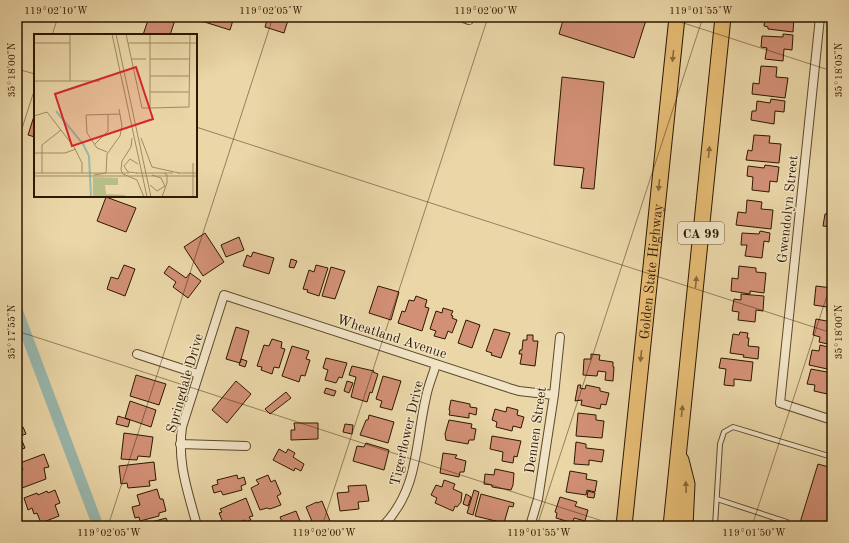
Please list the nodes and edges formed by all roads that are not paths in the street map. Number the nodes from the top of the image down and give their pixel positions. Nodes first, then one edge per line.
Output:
1 (677, 17) edge
2 (723, 17) edge
3 (820, 17) edge
4 (224, 295) joint
5 (560, 337) dead end
6 (137, 354) dead end
7 (436, 364) junction
8 (198, 374) junction
9 (554, 395) junction
10 (636, 408) junction
11 (832, 420) edge
12 (180, 444) junction
13 (246, 446) dead end
14 (678, 450) junction
15 (832, 457) edge
16 (717, 499) junction
17 (197, 526) edge
18 (383, 526) edge
19 (530, 526) edge
20 (617, 526) edge
21 (624, 526) edge
22 (671, 526) edge
23 (685, 526) edge
24 (715, 526) edge
25 (785, 526) edge

1 -> 10 highway, Golden State Highway
14 -> 2 highway, CA 99
3 - 11 street, Gwendolyn Street
4 - 7 street, Wheatland Avenue
4 - 8 street, Springdale Drive
5 - 9 street, Dennen Street
6 - 8 street
7 - 9 street, Wheatland Avenue
7 - 18 street, Tigerflower Drive
8 - 12 street, Springdale Drive
9 - 19 street, Dennen Street
10 - 20 highway
10 - 21 highway, Golden State Highway
12 - 13 street
12 - 17 street, Springdale Drive
14 - 22 highway, CA 99
23 -> 14 highway
15 - 16 lane
16 - 24 lane
16 - 25 lane

